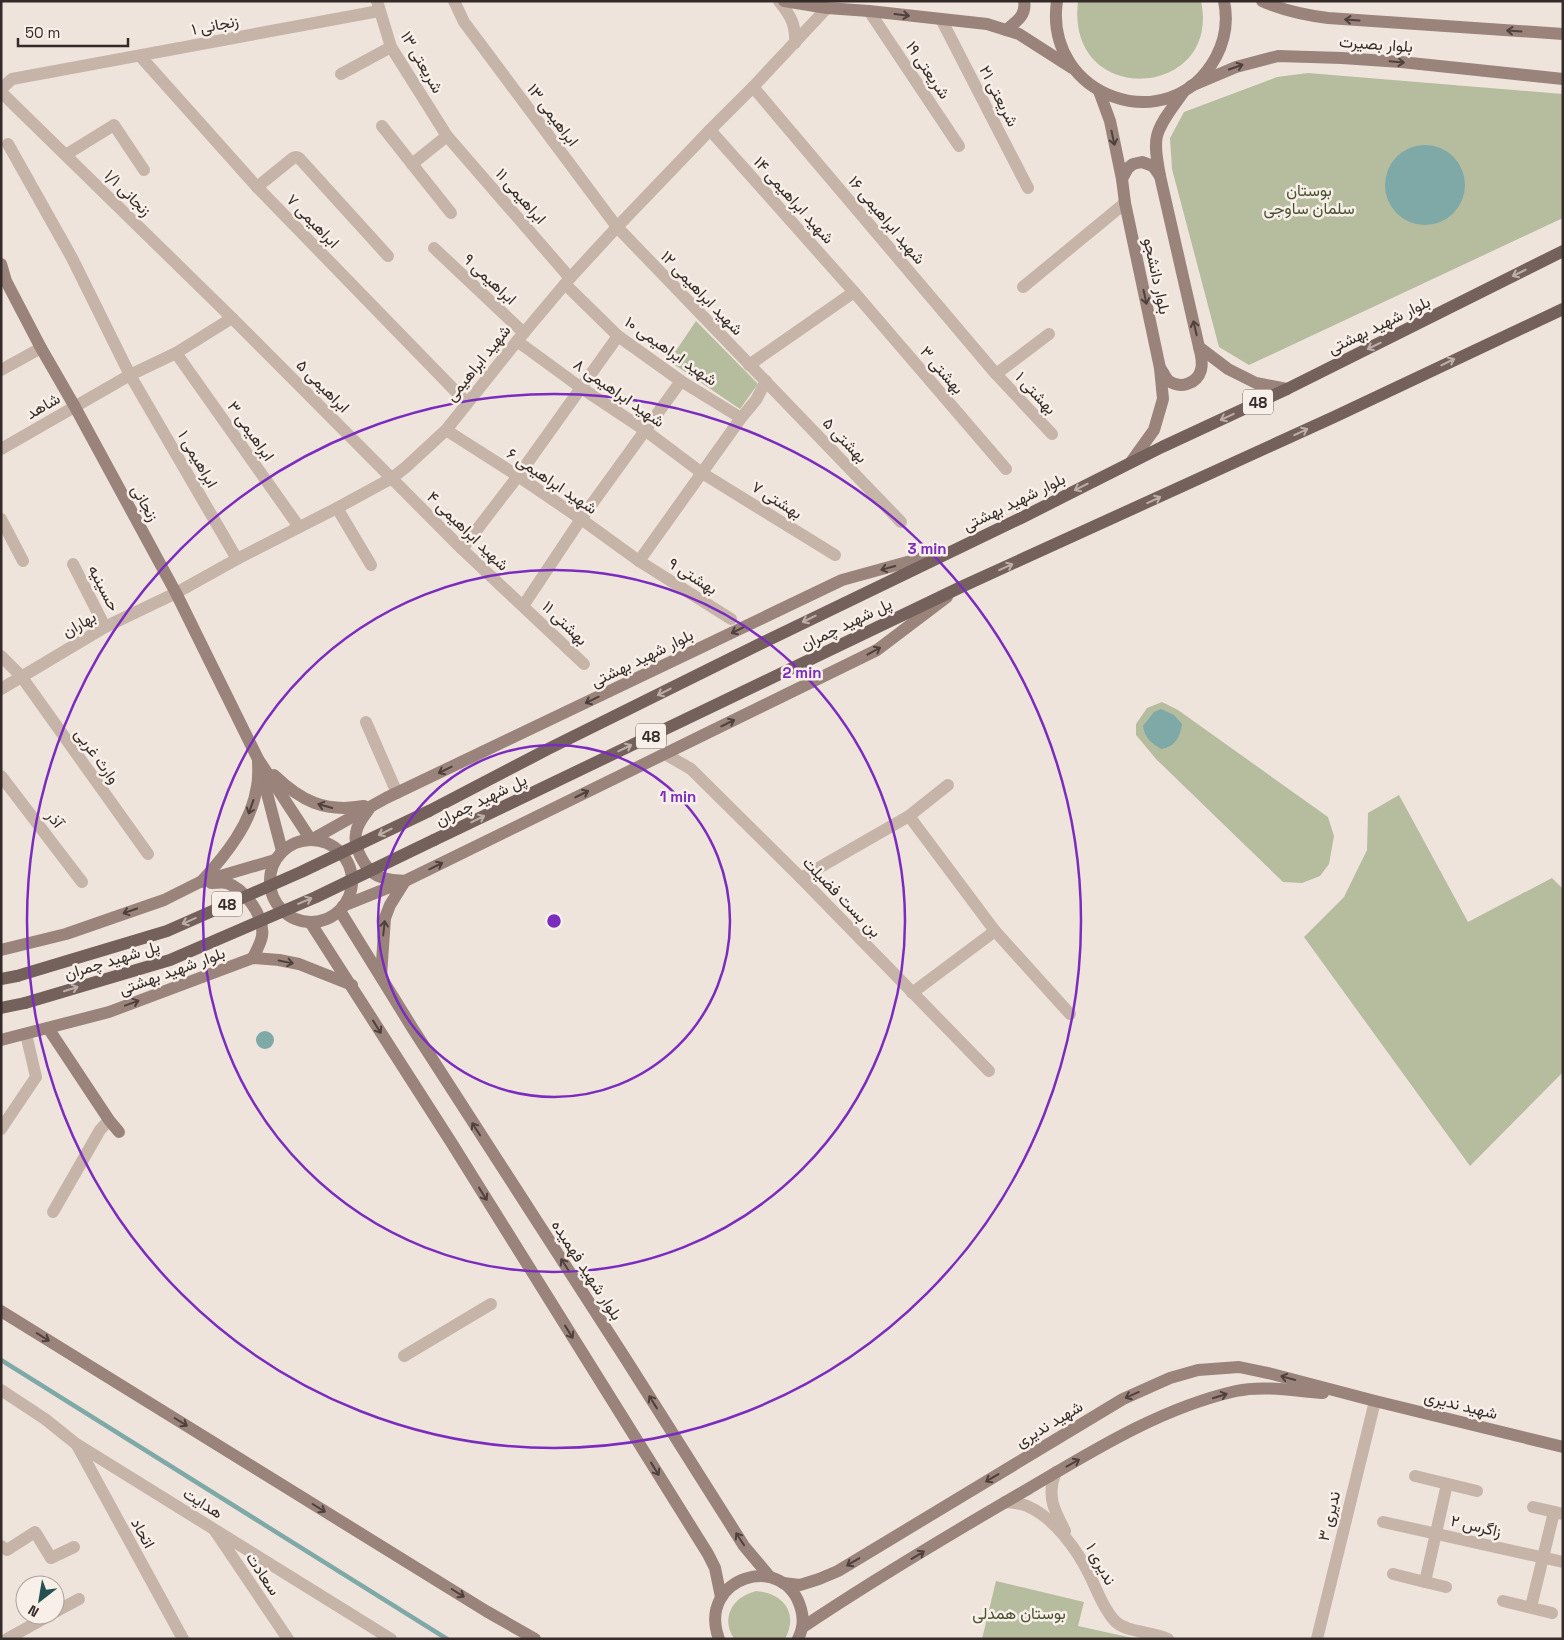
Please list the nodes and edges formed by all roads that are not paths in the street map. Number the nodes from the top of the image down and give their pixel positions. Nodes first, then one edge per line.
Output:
1 (454, 1) edge
2 (779, 1) edge
3 (784, 1) edge
4 (1024, 1) edge
5 (1057, 1) edge
6 (1224, 1) edge
7 (1262, 1) edge
8 (378, 6) edge
9 (828, 8) junction
10 (869, 11) junction
11 (941, 20) junction
12 (1006, 30) junction
13 (1563, 34) edge
14 (795, 43) junction
15 (391, 47) junction
16 (140, 56) junction
17 (1072, 68) junction
18 (341, 74) dead end
19 (1563, 79) edge
20 (754, 87) junction
21 (1188, 89) junction
22 (1, 90) edge
23 (1099, 91) junction
24 (382, 126) dead end
25 (710, 130) junction
26 (447, 136) junction
27 (8, 144) dead end
28 (959, 146) dead end
29 (67, 154) junction
30 (412, 164) junction
31 (144, 170) dead end
32 (1160, 176) junction
33 (1122, 179) junction
34 (257, 187) junction
35 (1028, 188) dead end
36 (1125, 203) junction
37 (451, 212) dead end
38 (617, 227) junction
39 (434, 248) dead end
40 (1563, 251) edge
41 (388, 256) dead end
42 (1, 264) edge
43 (567, 281) junction
44 (4, 282) edge
45 (1023, 287) dead end
46 (854, 292) junction
47 (1563, 309) edge
48 (232, 318) junction
49 (1049, 334) dead end
50 (618, 336) junction
51 (520, 337) junction
52 (1199, 347) junction
53 (41, 348) junction
54 (176, 353) junction
55 (749, 365) junction
56 (1160, 368) junction
57 (1, 370) edge
58 (996, 374) junction
59 (130, 376) junction
60 (681, 380) junction
61 (766, 381) junction
62 (580, 387) junction
63 (1287, 389) junction
64 (468, 403) junction
65 (74, 406) junction
66 (742, 418) junction
67 (446, 430) junction
68 (646, 431) junction
69 (1052, 434) dead end
70 (1, 450) edge
71 (1131, 462) junction
72 (1006, 470) dead end
73 (702, 472) junction
74 (518, 476) junction
75 (392, 478) junction
76 (337, 508) junction
77 (1, 519) edge
78 (581, 519) junction
79 (901, 522) dead end
80 (299, 527) junction
81 (462, 549) junction
82 (952, 550) junction
83 (835, 555) dead end
84 (237, 559) junction
85 (23, 561) dead end
86 (638, 561) junction
87 (73, 564) dead end
88 (371, 565) dead end
89 (961, 587) junction
90 (176, 593) junction
91 (523, 606) junction
92 (731, 618) dead end
93 (105, 627) junction
94 (1, 656) edge
95 (584, 664) dead end
96 (21, 676) junction
97 (1, 689) edge
98 (366, 722) dead end
99 (665, 754) junction
100 (258, 759) junction
101 (1, 776) edge
102 (948, 785) dead end
103 (397, 793) junction
104 (373, 804) junction
105 (909, 816) junction
106 (311, 840) junction
107 (148, 854) dead end
108 (278, 856) junction
109 (801, 878) junction
110 (405, 881) junction
111 (82, 882) dead end
112 (200, 882) junction
113 (342, 908) junction
114 (310, 922) junction
115 (995, 931) junction
116 (1, 950) edge
117 (253, 958) junction
118 (381, 976) junction
119 (1, 979) edge
120 (352, 985) junction
121 (912, 993) junction
122 (1, 1008) edge
123 (1070, 1014) dead end
124 (48, 1028) junction
125 (26, 1034) junction
126 (1, 1040) edge
127 (989, 1071) dead end
128 (109, 1120) junction
129 (1, 1128) edge
130 (119, 1132) dead end
131 (53, 1212) dead end
132 (491, 1304) dead end
133 (1, 1311) edge
134 (404, 1356) dead end
135 (1, 1390) edge
136 (1352, 1395) junction
137 (1375, 1401) junction
138 (75, 1442) junction
139 (1563, 1447) edge
140 (1056, 1472) junction
141 (1415, 1476) dead end
142 (1448, 1484) junction
143 (1478, 1491) dead end
144 (1005, 1502) junction
145 (1533, 1507) dead end
146 (1558, 1513) edge
147 (1383, 1522) dead end
148 (212, 1528) junction
149 (1436, 1534) junction
150 (1072, 1544) junction
151 (1, 1546) edge
152 (74, 1547) dead end
153 (1543, 1558) junction
154 (1563, 1562) edge
155 (1393, 1574) dead end
156 (770, 1577) junction
157 (1425, 1582) junction
158 (783, 1583) junction
159 (1446, 1587) dead end
160 (721, 1597) junction
161 (78, 1599) dead end
162 (1503, 1601) dead end
163 (65, 1606) edge
164 (1531, 1607) junction
165 (1552, 1613) dead end
166 (31, 1625) edge
167 (1, 1634) edge
168 (802, 1634) edge
169 (5, 1639) edge
170 (183, 1639) edge
171 (288, 1639) edge
172 (391, 1639) edge
173 (535, 1639) edge
174 (719, 1639) edge
175 (1168, 1639) edge
176 (1316, 1639) edge

1 - 38 street, ابراهیمی ۱۳
2 - 14 street
3 - 9 main road
4 - 12 main road
5 - 17 main road
6 - 21 main road
13 -> 7 main road, بلوار بصیرت
8 - 15 street, شریعتی ۱۳
8 - 16 street, زنجانی ۱
9 - 10 main road
9 - 14 street, شهید ابراهیمی
10 -> 11 main road
10 - 28 street, شریعتی ۱۹
11 - 12 main road
11 - 35 street, شریعتی ۲۱
12 - 17 main road
14 - 20 street, شهید ابراهیمی
15 - 18 street
15 - 26 street, شریعتی ۱۳
16 - 22 street, زنجانی ۱
16 - 34 street, ابراهیمی ۷
17 - 23 main road
21 -> 19 main road, بلوار بصیرت
20 - 25 street, شهید ابراهیمی
20 - 58 street, شهید ابراهیمی ۱۶
21 - 23 main road, بلوار بصیرت
21 - 32 main road, بلوار دانشجو
22 - 29 street, زنجانی ۱/۱
23 -> 33 main road, بلوار دانشجو
24 - 30 street
25 - 38 street, شهید ابراهیمی
25 - 46 street, شهید ابراهیمی ۱۴
26 - 30 street
26 - 43 street, ابراهیمی ۱۱
27 - 59 street, ابراهیمی ۱
29 - 31 street
29 - 48 street, زنجانی ۱/۱
30 - 37 street
32 - 33 main road
52 -> 32 main road, بلوار دانشجو
33 - 36 main road, بلوار دانشجو
34 - 41 street
34 - 64 street, ابراهیمی ۷
36 - 45 street
36 -> 56 main road, بلوار دانشجو
38 - 43 street, شهید ابراهیمی
38 - 55 street, شهید ابراهیمی ۱۲
39 - 51 street, ابراهیمی ۹
40 -> 63 main road, بلوار شهید بهشتی / 48
42 - 44 main road, زنجانی
43 - 50 street, شهید ابراهیمی ۱۰
43 - 51 street, شهید ابراهیمی
44 - 53 main road, زنجانی
46 - 55 street
46 - 72 street, بهشتی ۳
89 -> 47 main road, 48
48 - 54 street, شاهد
48 - 75 street, ابراهیمی ۵
49 - 58 street
50 - 60 street, شهید ابراهیمی ۱۰
50 - 62 street
51 - 62 street, شهید ابراهیمی ۸
51 - 64 street, شهید ابراهیمی
52 - 56 main road, بلوار دانشجو
52 - 63 main road
53 - 57 street
53 - 65 main road, زنجانی
54 - 59 street, شاهد
54 - 80 street, ابراهیمی ۳
55 - 61 street, شهید ابراهیمی ۱۲
56 - 71 main road, بلوار دانشجو
58 - 69 street, بهشتی ۱
59 - 65 street, شاهد
59 - 84 street, ابراهیمی ۱
60 - 66 street, شهید ابراهیمی ۱۰
60 - 68 street
61 - 66 street
61 - 79 street, بهشتی ۵
62 - 68 street, شهید ابراهیمی ۸
62 - 74 street
63 -> 71 main road, بلوار شهید بهشتی / 48
64 - 67 street, شهید ابراهیمی
65 - 70 street, شاهد
65 - 90 main road, زنجانی
66 - 73 street
67 - 74 street, شهید ابراهیمی ۶
67 - 75 street, شهید ابراهیمی
68 - 73 street, شهید ابراهیمی ۸
68 - 78 street
71 -> 82 main road, بلوار شهید بهشتی / 48
73 - 83 street, بهشتی ۷
73 - 86 street
74 - 78 street, شهید ابراهیمی ۶
74 - 81 street
75 - 76 street, شهید ابراهیمی
75 - 81 street, شهید ابراهیمی ۴
76 - 80 street, شهید ابراهیمی
76 - 88 street
77 - 85 street
78 - 86 street, شهید ابراهیمی ۶
78 - 91 street
80 - 84 street, شهید ابراهیمی
81 - 91 street, شهید ابراهیمی ۴
82 -> 103 main road, بلوار شهید بهشتی
82 -> 119 main road, پل شهید چمران / 48, bridge
84 - 90 street, شهید ابراهیمی
86 - 92 street, بهشتی ۹
87 - 93 street, حسینیه
99 -> 89 main road
122 -> 89 main road, پل شهید چمران / 48, bridge
90 - 93 street, بهاران
90 - 100 main road, زنجانی
91 - 95 street, بهشتی ۱۱
93 - 96 street, بهاران
94 - 96 street, وارث غربی
96 - 97 street, بهاران
96 - 107 street, وارث غربی
98 - 103 street
99 - 109 street, بن بست فضیلت
110 -> 99 main road
104 -> 100 main road
100 - 106 main road
100 - 108 main road
100 -> 112 main road
101 - 111 street, آذر
102 - 105 street
103 - 104 main road, بلوار شهید بهشتی
104 - 106 main road, بلوار شهید بهشتی
104 - 110 main road
105 - 109 street
105 - 115 street
106 - 108 main road
106 - 113 main road
108 - 112 main road
108 - 114 main road
109 - 121 street, بن بست فضیلت
110 - 113 main road
118 -> 110 main road
112 -> 116 main road
112 - 117 main road
113 - 114 main road
113 - 118 main road, بلوار شهید فهمیده
114 - 120 main road
115 - 121 street
115 - 123 street
117 -> 120 main road, بلوار شهید بهشتی
124 -> 117 main road, بلوار شهید بهشتی
156 -> 118 main road, بلوار شهید فهمیده
120 -> 160 main road
121 - 127 street, بن بست فضیلت
124 - 125 main road, بلوار شهید بهشتی
124 - 128 main road
125 - 126 main road, بلوار شهید بهشتی
125 - 129 street
128 - 130 main road
128 - 131 street
132 - 134 street
133 -> 173 main road
135 - 138 street, هدایت
136 - 137 main road, شهید ندیری
140 -> 136 main road, شهید ندیری
136 -> 158 main road, شهید ندیری
137 - 139 main road, شهید ندیری
137 - 176 street, ندیری ۳
138 - 148 street, هدایت
138 - 170 street, اتحاد
140 - 144 main road, شهید ندیری
140 - 150 street
141 - 142 street
142 - 143 street
142 - 149 street
144 - 150 street, ندیری ۱
168 -> 144 main road, شهید ندیری
145 - 146 street
146 - 153 street
147 - 149 street, زاگرس ۲
148 - 171 street, سعادت
148 - 172 street, هدایت
149 - 153 street, زاگرس ۲
149 - 157 street
150 - 175 street, ندیری ۱
151 - 152 street
153 - 154 street, زاگرس ۲
153 - 164 street
155 - 157 street
156 - 158 main road
156 - 160 main road
157 - 159 street
158 - 168 main road
160 - 174 main road
161 - 163 street
162 - 164 street
164 - 165 street
166 - 169 street
167 - 169 street

